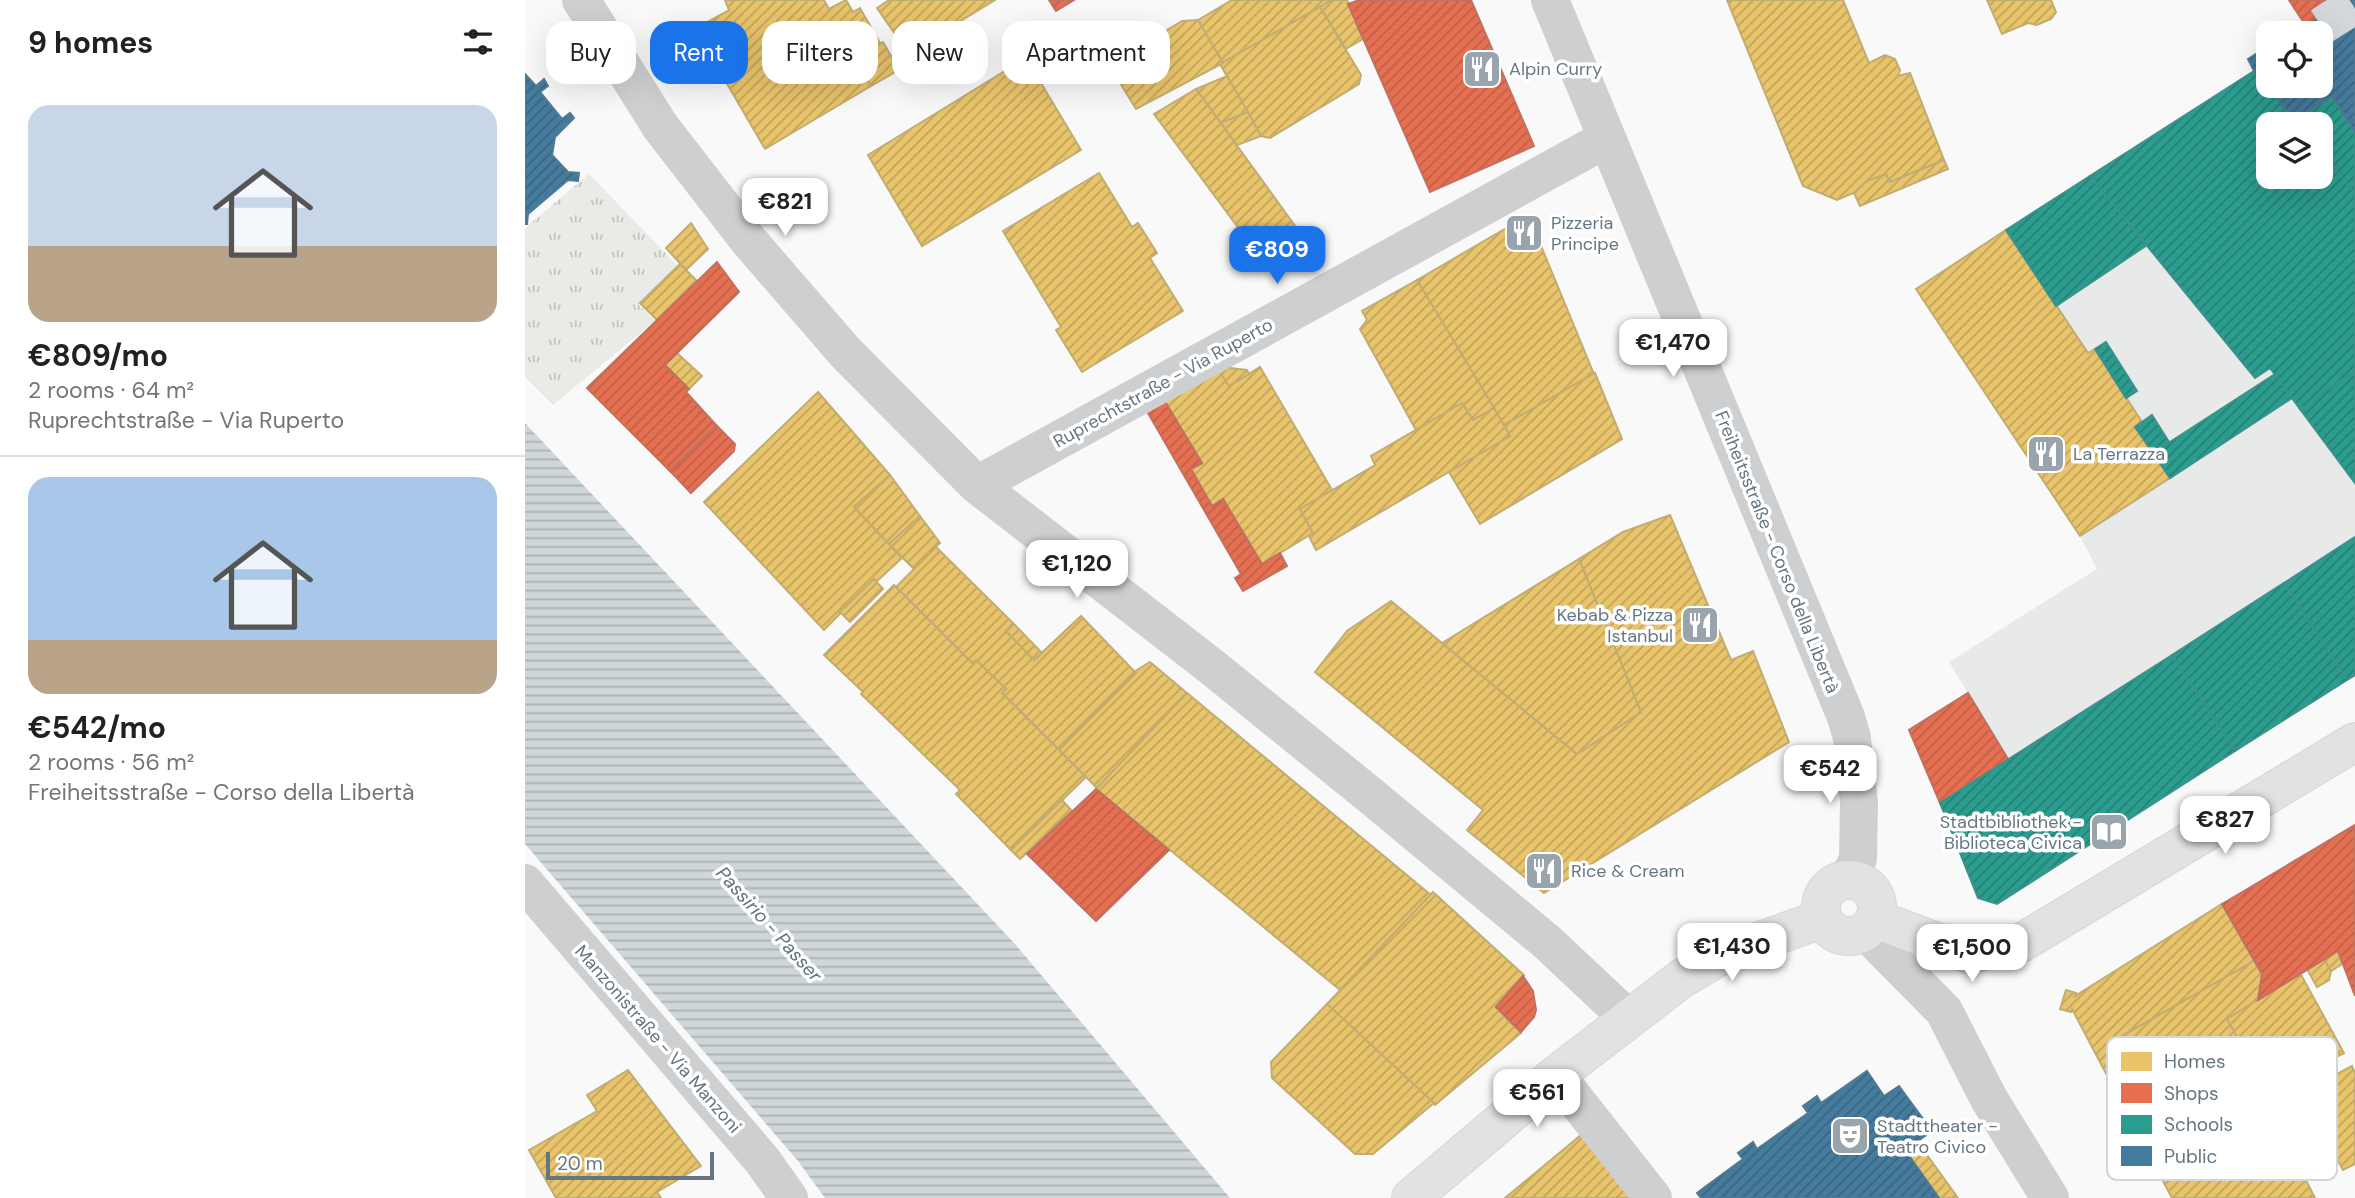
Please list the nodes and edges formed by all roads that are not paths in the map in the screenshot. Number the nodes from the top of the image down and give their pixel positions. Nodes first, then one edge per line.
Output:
1 (581, 0) edge
2 (1549, 0) edge
3 (1606, 139) junction
4 (977, 485) junction
5 (2355, 742) edge
6 (1848, 880) junction
7 (525, 883) edge
8 (1822, 919) junction
9 (1870, 925) junction
10 (1628, 1018) junction
11 (1556, 1075) junction
12 (789, 1198) edge
13 (1411, 1198) edge
14 (1653, 1198) edge
15 (2050, 1198) edge

1 - 4 street
2 - 3 street, Freiheitsstraße - Corso della Libertà
3 - 4 street, Ruprechtstraße - Via Ruperto
3 - 6 street, Freiheitsstraße - Corso della Libertà
4 - 10 street
5 - 9 main road
6 - 8 main road
6 - 9 main road
7 - 12 street, Manzonistraße - Via Manzoni
8 - 9 main road
8 - 10 main road
9 - 15 street
10 - 11 main road
11 - 13 main road
11 - 14 street

